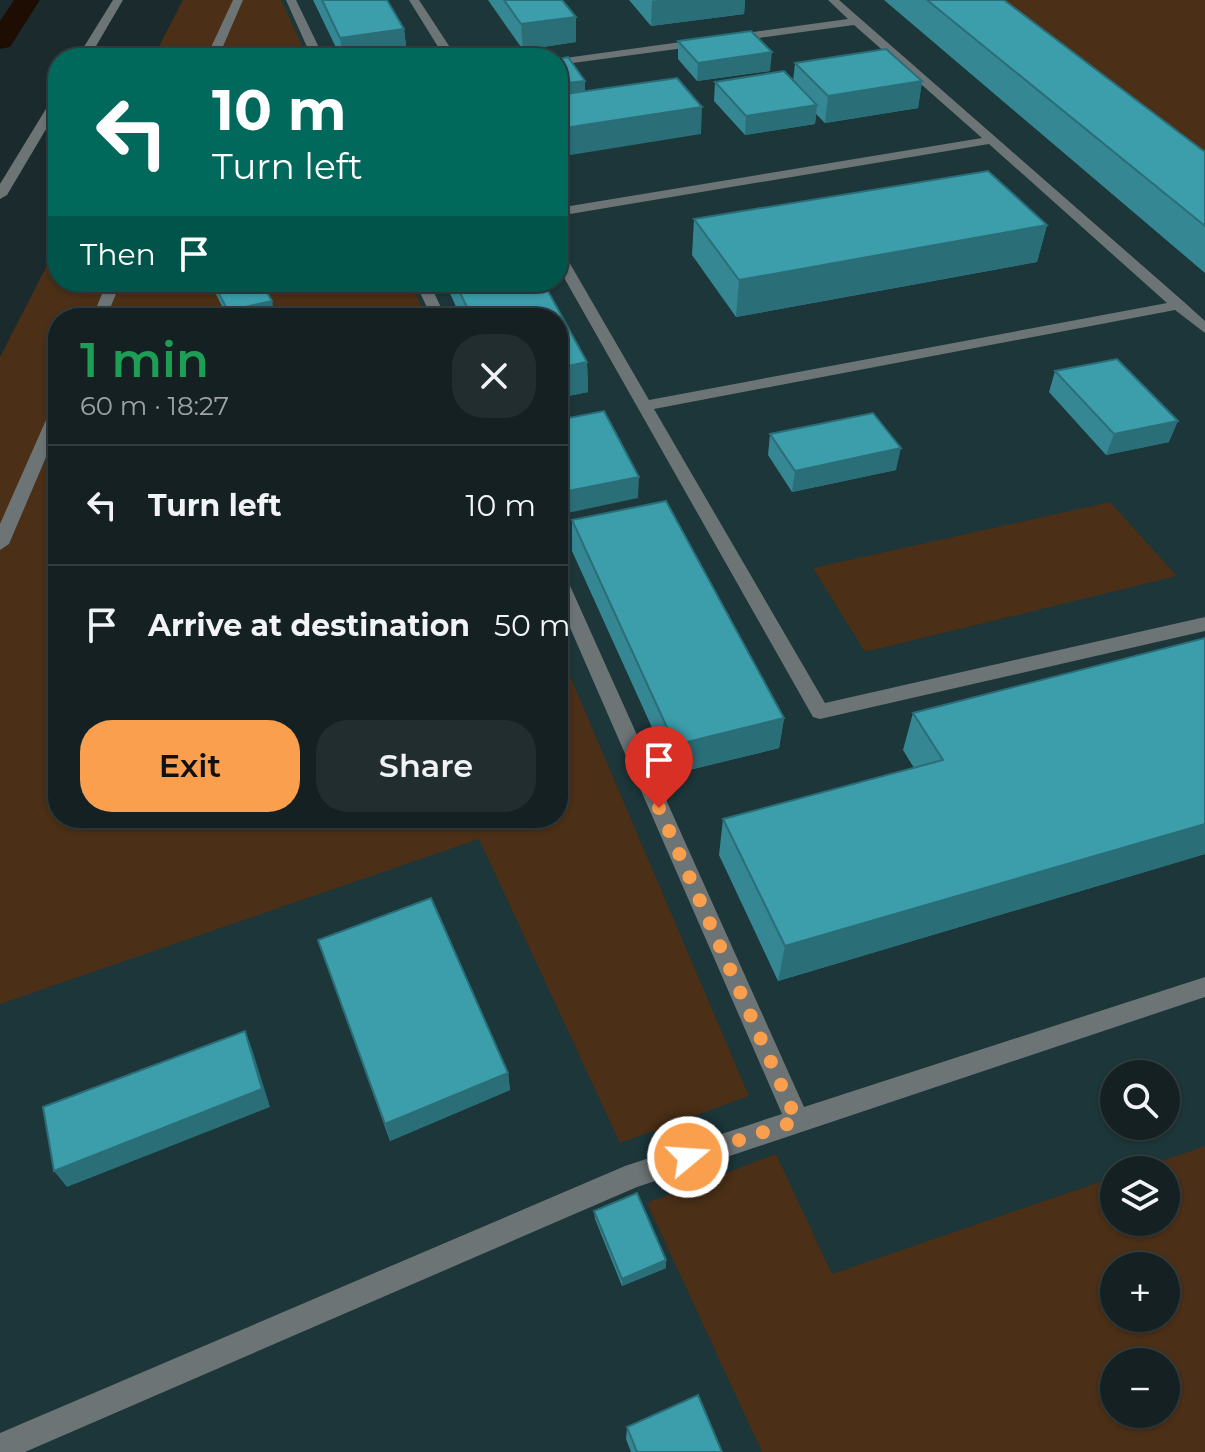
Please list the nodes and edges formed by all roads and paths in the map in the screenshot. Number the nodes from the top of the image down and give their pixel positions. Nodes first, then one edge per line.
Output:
1 (118, 0) edge
2 (238, 0) edge
3 (291, 0) edge
4 (414, 0) edge
5 (833, 0) edge
6 (857, 21) junction
7 (89, 48) edge
8 (216, 48) edge
9 (313, 48) edge
10 (445, 48) edge
11 (568, 61) edge
12 (48, 116) edge
13 (992, 140) junction
14 (0, 195) edge
15 (568, 210) edge
16 (568, 272) edge
17 (1179, 305) junction
18 (1205, 329) edge
19 (645, 406) junction
20 (48, 434) edge
21 (0, 544) edge
22 (568, 602) edge
23 (1205, 624) edge
24 (1205, 987) edge
25 (797, 1121) junction
26 (2, 1447) edge

1 - 7 street
2 - 8 street
3 - 9 street
4 - 10 street
5 - 6 street
6 - 11 street
6 - 13 street
12 - 14 street
13 - 15 street
13 - 17 street
16 - 19 street
17 - 18 street
17 - 19 street
19 - 23 street
20 - 21 street
22 - 25 street
24 - 25 street
25 - 26 street

